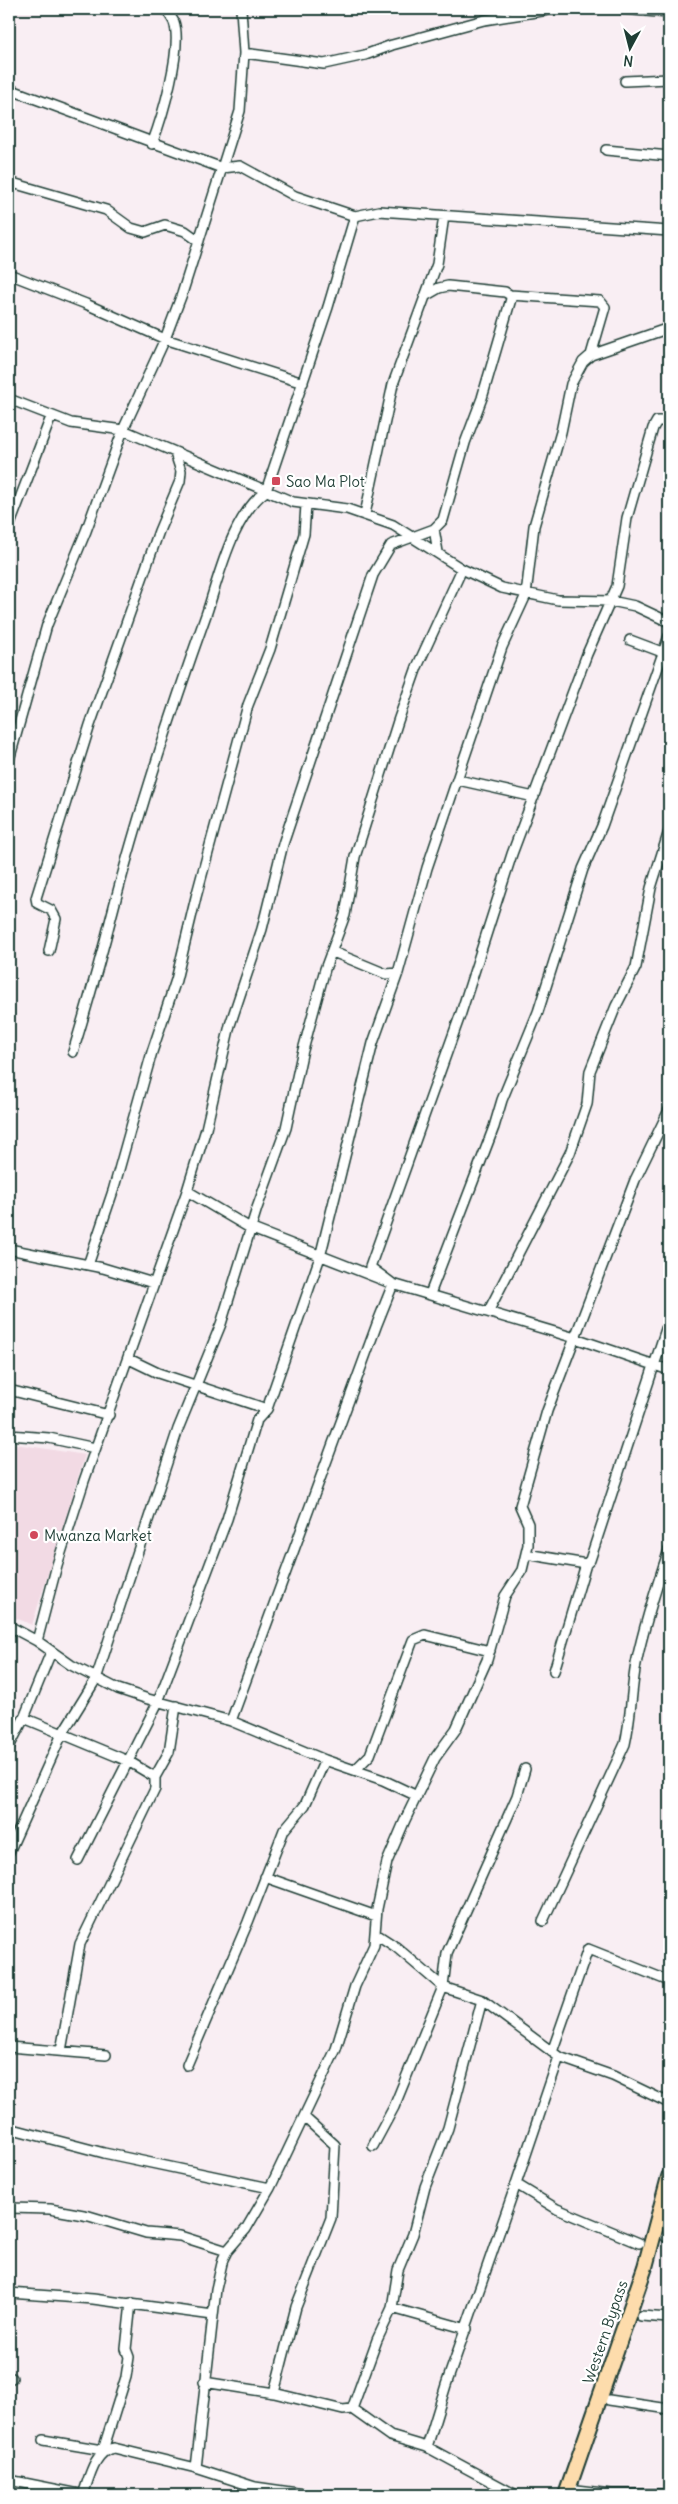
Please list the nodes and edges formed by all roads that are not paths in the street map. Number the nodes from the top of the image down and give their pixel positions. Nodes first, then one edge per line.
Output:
1 (166, 9) edge
2 (241, 9) edge
3 (551, 9) edge
4 (555, 9) edge
5 (622, 9) edge
6 (669, 13) edge
7 (244, 53) junction
8 (669, 78) edge
9 (625, 81) dead end
10 (9, 89) edge
11 (152, 144) junction
12 (606, 150) dead end
13 (669, 156) edge
14 (222, 168) junction
15 (9, 182) edge
16 (355, 216) junction
17 (444, 216) junction
18 (669, 231) edge
19 (199, 241) junction
20 (9, 274) edge
21 (510, 295) junction
22 (425, 296) junction
23 (669, 328) edge
24 (165, 339) junction
25 (591, 355) junction
26 (303, 383) junction
27 (9, 399) edge
28 (51, 417) junction
29 (669, 421) edge
30 (123, 430) junction
31 (175, 453) junction
32 (266, 491) junction
33 (306, 505) junction
34 (366, 514) junction
35 (9, 527) edge
36 (434, 529) junction
37 (416, 538) junction
38 (438, 552) junction
39 (462, 569) junction
40 (526, 595) junction
41 (610, 601) junction
42 (669, 622) edge
43 (669, 636) edge
44 (630, 640) dead end
45 (662, 652) junction
46 (9, 760) edge
47 (458, 780) junction
48 (534, 797) junction
49 (669, 831) edge
50 (49, 952) dead end
51 (332, 952) junction
52 (398, 973) junction
53 (74, 1052) dead end
54 (669, 1110) edge
55 (187, 1191) junction
56 (250, 1228) junction
57 (9, 1249) edge
58 (320, 1257) junction
59 (88, 1265) junction
60 (153, 1284) junction
61 (393, 1284) junction
62 (430, 1294) junction
63 (488, 1312) junction
64 (669, 1320) edge
65 (574, 1338) junction
66 (129, 1358) junction
67 (654, 1365) junction
68 (669, 1370) edge
69 (195, 1386) junction
70 (9, 1390) edge
71 (267, 1409) junction
72 (109, 1415) junction
73 (9, 1434) edge
74 (95, 1448) junction
75 (669, 1550) edge
76 (526, 1554) junction
77 (586, 1564) junction
78 (9, 1626) edge
79 (38, 1641) junction
80 (490, 1651) junction
81 (51, 1652) junction
82 (554, 1671) dead end
83 (96, 1678) junction
84 (158, 1702) junction
85 (176, 1706) junction
86 (24, 1718) junction
87 (231, 1721) junction
88 (62, 1734) junction
89 (9, 1746) edge
90 (325, 1760) junction
91 (128, 1761) junction
92 (525, 1769) dead end
93 (355, 1770) junction
94 (155, 1777) junction
95 (418, 1796) junction
96 (9, 1852) edge
97 (78, 1860) dead end
98 (265, 1877) junction
99 (376, 1916) junction
100 (543, 1921) dead end
101 (376, 1934) junction
102 (669, 1981) edge
103 (443, 1987) junction
104 (482, 2000) junction
105 (9, 2047) edge
106 (61, 2051) junction
107 (106, 2055) dead end
108 (555, 2055) junction
109 (187, 2065) dead end
110 (669, 2103) edge
111 (304, 2117) junction
112 (9, 2128) edge
113 (373, 2146) dead end
114 (669, 2177) edge
115 (516, 2184) junction
116 (270, 2188) junction
117 (9, 2208) edge
118 (639, 2243) dead end
119 (227, 2251) junction
120 (9, 2293) edge
121 (131, 2303) junction
122 (392, 2308) junction
123 (213, 2316) junction
124 (641, 2316) dead end
125 (669, 2318) edge
126 (466, 2329) junction
127 (204, 2382) junction
128 (274, 2393) junction
129 (609, 2400) dead end
130 (352, 2409) junction
131 (669, 2409) edge
132 (43, 2440) dead end
133 (428, 2447) junction
134 (103, 2450) junction
135 (196, 2468) junction
136 (9, 2480) edge
137 (572, 2492) edge
138 (669, 2494) edge
139 (84, 2495) edge
140 (311, 2495) edge
141 (516, 2495) edge

1 - 11 street
2 - 7 street
3 - 4 street
3 - 7 street
5 - 6 street
7 - 14 street
8 - 9 street
10 - 11 street
11 - 14 street
12 - 13 street
14 - 16 street
14 - 19 street
15 - 19 street
16 - 17 street
16 - 26 street
17 - 18 street
17 - 22 street
19 - 24 street
20 - 24 street
21 - 22 street
21 - 25 street
21 - 36 street
22 - 34 street
23 - 25 street
24 - 26 street
24 - 30 street
25 - 40 street
26 - 32 street
27 - 28 street
28 - 30 street
28 - 35 street
29 - 41 street
30 - 31 street
30 - 46 street
31 - 32 street
31 - 50 street
32 - 33 street
32 - 53 street
33 - 34 street
33 - 59 street
34 - 37 street
36 - 37 street
36 - 38 street
37 - 38 street
37 - 55 street
38 - 39 street
39 - 40 street
39 - 51 street
40 - 41 street
40 - 47 street
41 - 42 street
41 - 48 street
43 - 45 street
44 - 45 street
45 - 62 street
47 - 48 street
47 - 52 street
48 - 61 street
49 - 63 street
51 - 52 street
51 - 56 street
52 - 58 street
54 - 65 street
55 - 56 street
55 - 60 street
56 - 58 street
56 - 69 street
57 - 59 street
58 - 61 street
58 - 71 street
59 - 60 street
60 - 66 street
61 - 62 street
61 - 87 street
62 - 63 street
63 - 65 street
64 - 67 street
65 - 67 street
65 - 76 street
66 - 69 street
66 - 72 street
67 - 68 street
67 - 77 street
69 - 71 street
69 - 83 street
70 - 72 street
71 - 84 street
72 - 74 street
73 - 74 street
74 - 79 street
75 - 100 street
76 - 77 street
76 - 80 street
77 - 82 street
78 - 79 street
79 - 81 street
80 - 93 street
80 - 95 street
81 - 83 street
81 - 86 street
83 - 84 street
83 - 88 street
84 - 85 street
84 - 91 street
85 - 87 street
85 - 94 street
86 - 88 street
86 - 89 street
87 - 90 street
88 - 91 street
88 - 96 street
90 - 93 street
90 - 98 street
91 - 94 street
91 - 97 street
92 - 103 street
93 - 95 street
94 - 106 street
95 - 99 street
98 - 99 street
98 - 109 street
99 - 101 street
101 - 103 street
101 - 111 street
102 - 108 street
103 - 104 street
103 - 113 street
104 - 108 street
104 - 122 street
105 - 106 street
106 - 107 street
108 - 110 street
108 - 115 street
111 - 116 street
111 - 128 street
112 - 116 street
114 - 137 main road, Western Bypass
115 - 118 street
115 - 126 street
116 - 119 street
117 - 119 street
119 - 123 street
120 - 121 street
121 - 123 street
121 - 134 street
122 - 126 street
122 - 130 street
123 - 127 street
124 - 125 street
126 - 133 street
127 - 128 street
127 - 135 street
128 - 130 street
129 - 131 street
130 - 133 street
132 - 134 street
133 - 141 street
134 - 135 street
134 - 139 street
135 - 140 street
136 - 139 street
137 - 138 street

